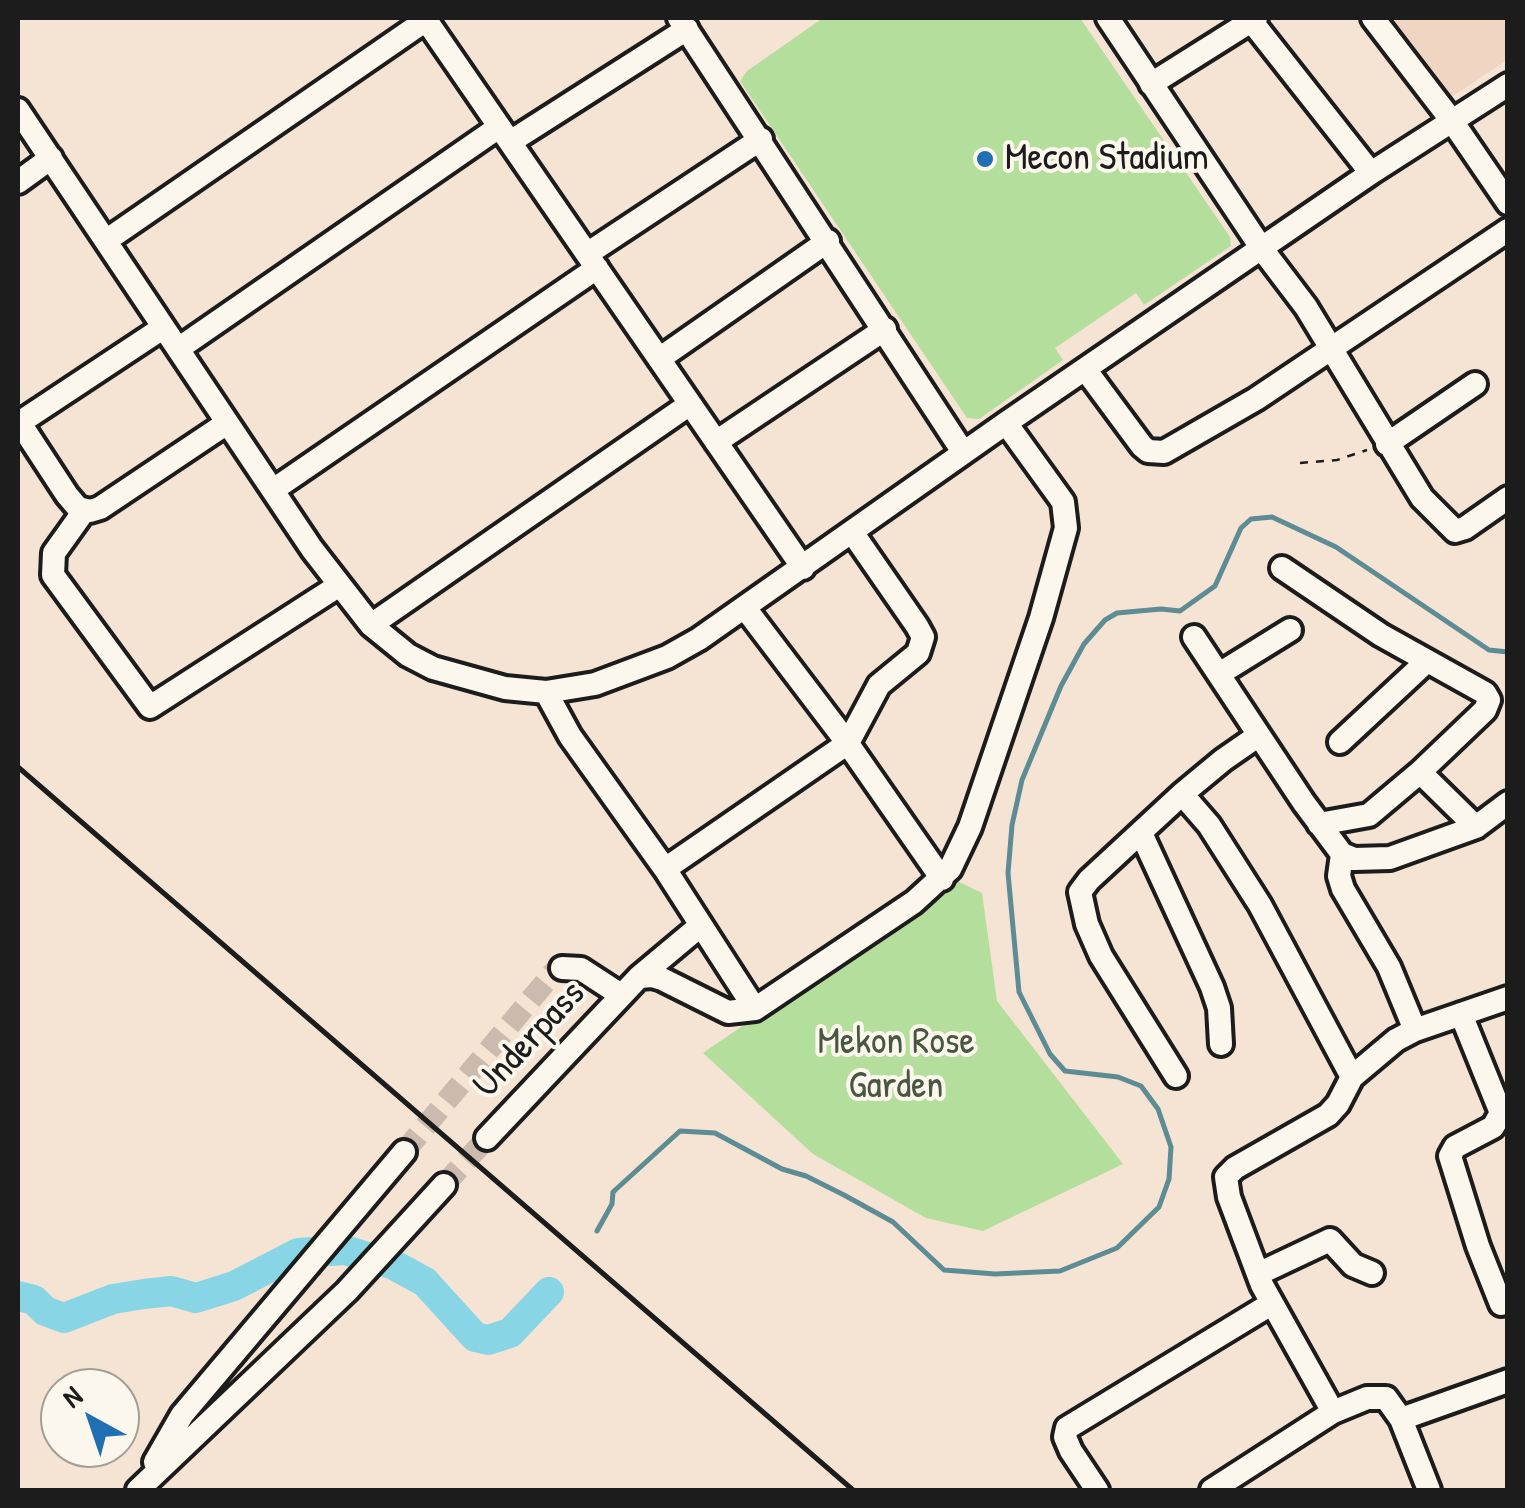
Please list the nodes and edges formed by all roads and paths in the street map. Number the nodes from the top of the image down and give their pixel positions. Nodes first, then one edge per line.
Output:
1 (1108, 18) edge
2 (1252, 18) edge
3 (1372, 18) edge
4 (427, 19) edge
5 (683, 23) edge
6 (1151, 84) junction
7 (1508, 85) edge
8 (18, 110) edge
9 (1452, 121) junction
10 (505, 135) junction
11 (761, 139) junction
12 (51, 158) junction
13 (1371, 173) junction
14 (18, 182) edge
15 (1508, 204) edge
16 (1508, 230) edge
17 (107, 240) junction
18 (828, 241) junction
19 (1262, 249) junction
20 (592, 261) junction
21 (885, 329) junction
22 (155, 333) dead end
23 (178, 348) junction
24 (1329, 350) junction
25 (659, 358) junction
26 (1085, 369) junction
27 (1476, 384) dead end
28 (690, 404) junction
29 (18, 421) edge
30 (1006, 422) junction
31 (227, 423) junction
32 (716, 442) junction
33 (1388, 444) junction
34 (963, 452) junction
35 (1300, 462) dead end
36 (273, 490) junction
37 (1508, 498) edge
38 (84, 511) junction
39 (852, 532) junction
40 (802, 568) junction
41 (1282, 568) dead end
42 (338, 586) junction
43 (745, 608) junction
44 (371, 625) junction
45 (1290, 630) dead end
46 (1194, 637) dead end
47 (1428, 661) junction
48 (1220, 674) junction
49 (546, 692) junction
50 (1259, 735) junction
51 (1340, 742) dead end
52 (848, 744) junction
53 (1420, 772) junction
54 (1182, 794) junction
55 (1508, 803) edge
56 (1319, 824) junction
57 (1476, 827) junction
58 (1141, 833) junction
59 (1342, 854) junction
60 (665, 869) junction
61 (942, 879) junction
62 (700, 926) junction
63 (562, 968) dead end
64 (638, 977) junction
65 (621, 994) junction
66 (1508, 998) edge
67 (756, 1009) junction
68 (1461, 1014) junction
69 (1415, 1030) junction
70 (1221, 1044) dead end
71 (1176, 1076) dead end
72 (1352, 1076) junction
73 (487, 1138) tunnel mouth
74 (404, 1152) tunnel mouth
75 (444, 1184) tunnel mouth
76 (1372, 1273) dead end
77 (1258, 1274) junction
78 (1272, 1304) junction
79 (1501, 1304) dead end
80 (1508, 1381) edge
81 (1333, 1412) junction
82 (1401, 1418) junction
83 (138, 1490) edge
84 (1098, 1490) edge
85 (1212, 1490) edge
86 (1429, 1490) edge

1 - 6 street
2 - 6 street
2 - 13 street
3 - 9 street
4 - 10 street
4 - 17 street
5 - 10 street
5 - 11 street
6 - 19 street
7 - 9 street
8 - 12 street
9 - 13 street
9 - 15 street
10 - 20 street
10 - 23 street
11 - 18 street
11 - 20 street
12 - 14 street
12 - 17 street
13 - 19 street
16 - 24 street
17 - 23 street
18 - 21 street
18 - 25 street
19 - 24 street
19 - 26 street
20 - 25 street
20 - 36 street
21 - 32 street
21 - 34 street
22 - 29 street
23 - 31 street
24 - 26 street
24 - 33 street
25 - 28 street
26 - 30 street
27 - 33 street
28 - 32 street
28 - 44 street
29 - 38 street
30 - 34 street
30 - 61 street
31 - 36 street
31 - 38 street
32 - 40 street
33 - 35 path
33 - 37 street
34 - 39 street
36 - 42 street
38 - 42 street
39 - 40 street
39 - 52 street
40 - 43 street
41 - 47 street
42 - 44 street
43 - 49 street
43 - 52 street
44 - 49 street
45 - 48 street
46 - 48 street
47 - 51 street
47 - 53 street
48 - 50 street
49 - 60 street
50 - 54 street
50 - 56 street
52 - 60 street
52 - 61 street
53 - 56 street
53 - 57 street
54 - 58 street
54 - 72 street
55 - 57 street
56 - 59 street
57 - 59 street
58 - 70 street
58 - 71 street
59 - 69 street
60 - 62 street
61 - 67 street
62 - 64 street
62 - 67 street
63 - 65 street, Underpass
64 - 65 street
64 - 67 street
65 - 73 street, Underpass
66 - 68 street
68 - 69 street
68 - 79 street
69 - 72 street
72 - 77 street
74 - 83 street
75 - 83 street
76 - 77 street
77 - 78 street
78 - 81 street
78 - 84 street
80 - 82 street
81 - 82 street
81 - 85 street
82 - 86 street

